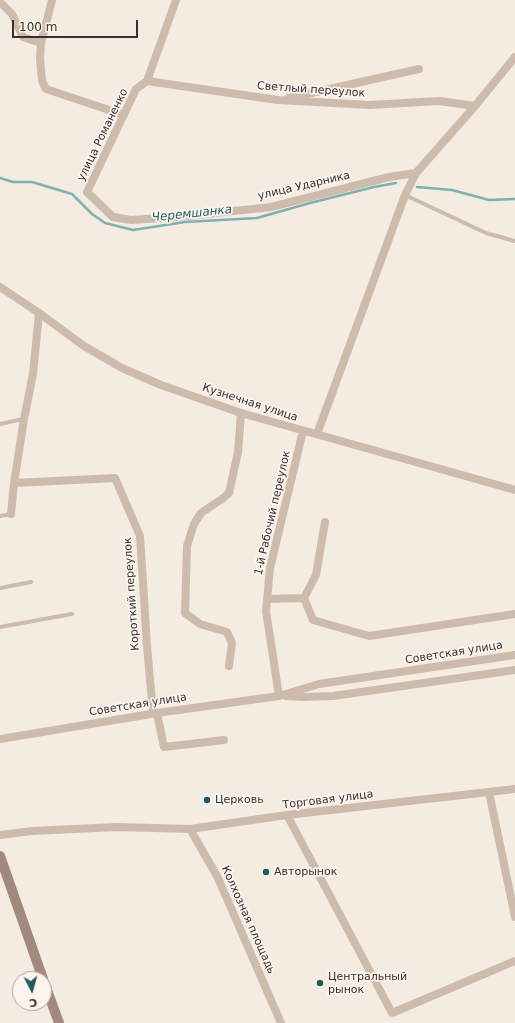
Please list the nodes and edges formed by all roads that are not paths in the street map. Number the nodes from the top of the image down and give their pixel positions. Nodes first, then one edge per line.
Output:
1 (52, 0) edge
2 (176, 0) edge
3 (0, 2) edge
4 (41, 43) junction
5 (515, 57) edge
6 (419, 70) dead end
7 (147, 81) junction
8 (278, 100) junction
9 (475, 106) junction
10 (124, 115) junction
11 (416, 173) junction
12 (87, 192) joint
13 (405, 195) junction
14 (515, 241) edge
15 (0, 287) edge
16 (39, 314) junction
17 (241, 413) junction
18 (24, 418) junction
19 (0, 424) edge
20 (303, 431) junction
21 (317, 434) junction
22 (14, 483) junction
23 (515, 490) edge
24 (11, 514) joint
25 (0, 516) edge
26 (325, 522) dead end
27 (31, 582) dead end
28 (0, 588) edge
29 (304, 598) junction
30 (267, 599) junction
31 (72, 614) dead end
32 (515, 614) edge
33 (0, 627) edge
34 (515, 655) edge
35 (229, 666) dead end
36 (515, 670) edge
37 (279, 696) junction
38 (155, 713) junction
39 (0, 740) edge
40 (224, 740) dead end
41 (515, 789) edge
42 (489, 792) junction
43 (287, 816) junction
44 (190, 828) junction
45 (0, 835) edge
46 (0, 856) edge
47 (515, 917) edge
48 (515, 961) edge
49 (40, 971) edge
50 (52, 1004) edge
51 (59, 1023) edge
52 (281, 1023) edge

1 - 4 street
2 - 7 street, улица Романенко
3 - 4 street
4 - 10 street
5 - 9 street
6 - 8 street
7 - 8 street, Светлый переулок
7 - 10 street, улица Романенко
8 - 9 street, Светлый переулок
9 - 11 street
10 - 12 street, улица Романенко
11 - 12 street, улица Ударника
11 - 13 street
13 - 14 lane
13 - 21 street
15 - 16 street, Кузнечная улица
16 - 17 street, Кузнечная улица
16 - 18 street
17 - 20 street, Кузнечная улица
17 - 35 street
18 - 19 lane
18 - 22 street
20 - 21 street, Кузнечная улица
20 - 30 street, 1-й Рабочий переулок
21 - 23 street, Кузнечная улица
22 - 24 street
22 - 38 street, Короткий переулок
24 - 25 lane
26 - 29 street
27 - 28 lane
29 - 30 street
29 - 32 street
30 - 37 street, 1-й Рабочий переулок
31 - 33 lane
34 - 37 street, Советская улица
36 - 37 street, Советская улица
37 - 38 street, Советская улица
38 - 39 street, Советская улица
38 - 40 street, Короткий переулок
41 - 42 street, Торговая улица
42 - 43 street, Торговая улица
42 - 47 street
43 - 44 street, Торговая улица
43 - 48 street
44 - 45 street, Торговая улица
44 - 52 street, Колхозная площадь
46 - 49 main road
50 - 51 main road

